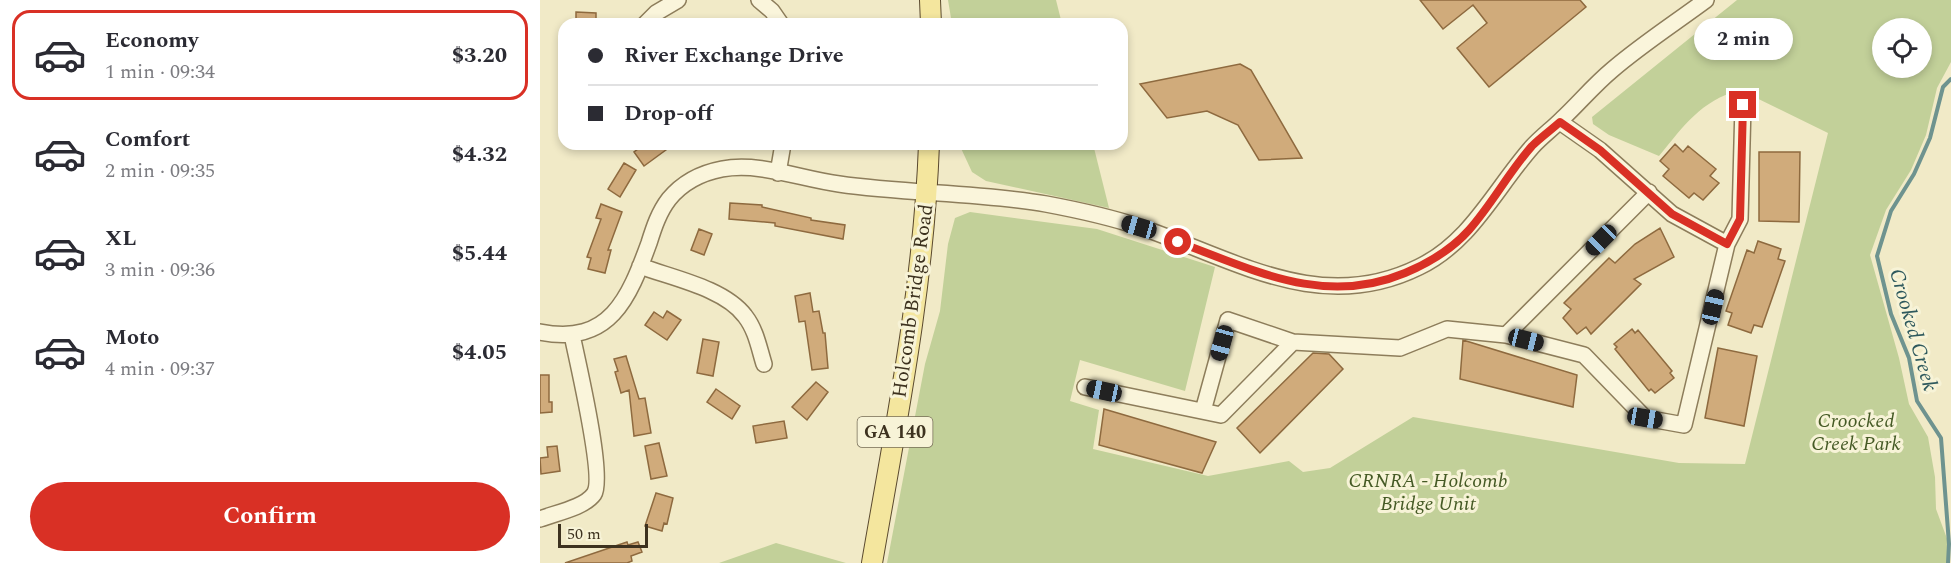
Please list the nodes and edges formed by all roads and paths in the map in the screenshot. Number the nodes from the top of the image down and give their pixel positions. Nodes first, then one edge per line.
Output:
1 (678, 0) edge
2 (759, 0) edge
3 (930, 0) edge
4 (1706, 0) edge
5 (651, 18) edge
6 (777, 18) edge
7 (931, 18) edge
8 (1743, 105) dead end
9 (1560, 122) junction
10 (782, 150) edge
11 (929, 150) edge
12 (778, 173) junction
13 (1649, 192) junction
14 (928, 193) junction
15 (1727, 244) junction
16 (640, 266) junction
17 (540, 332) edge
18 (572, 335) junction
19 (1506, 335) junction
20 (1293, 342) junction
21 (764, 364) dead end
22 (1085, 387) dead end
23 (1203, 411) junction
24 (540, 519) edge
25 (872, 563) edge

1 - 5 street
2 - 6 street
3 - 7 main road
4 - 9 street
8 - 15 street
9 - 13 street
9 - 14 street
10 - 12 street
11 - 14 main road, Holcomb Bridge Road / GA 140
12 - 14 street
12 - 16 street
13 - 15 street
13 - 19 street
14 - 25 main road, Holcomb Bridge Road / GA 140
15 - 19 street
16 - 18 street
16 - 21 street
17 - 18 street
18 - 24 street
19 - 20 street
20 - 23 street
20 - 23 street
22 - 23 street

